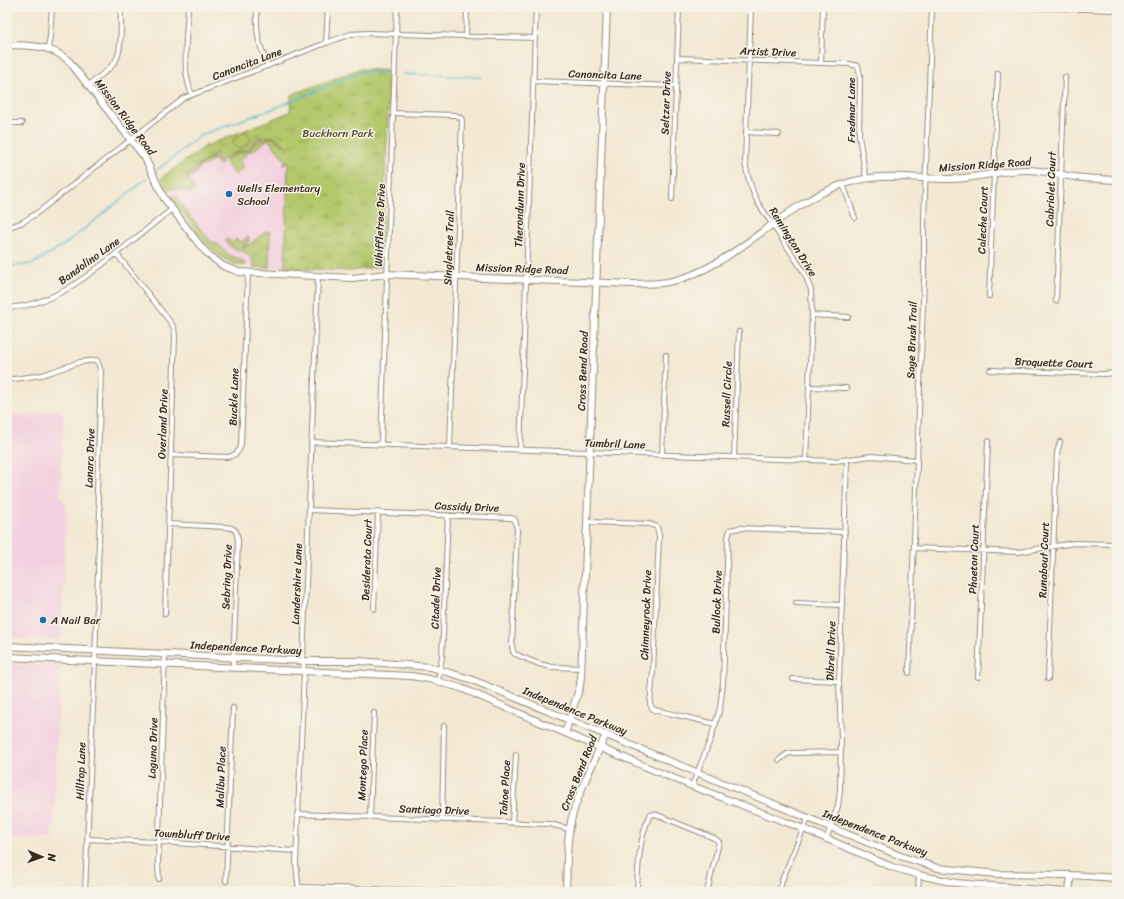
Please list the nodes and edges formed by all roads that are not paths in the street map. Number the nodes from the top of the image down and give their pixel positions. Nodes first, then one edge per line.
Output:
1 (52, 7) edge
2 (121, 7) edge
3 (188, 7) edge
4 (257, 7) edge
5 (328, 7) edge
6 (397, 7) edge
7 (467, 7) edge
8 (536, 7) edge
9 (607, 7) edge
10 (679, 7) edge
11 (751, 7) edge
12 (823, 7) edge
13 (932, 7) edge
14 (1009, 7) edge
15 (1026, 7) edge
16 (1001, 8) dead end
17 (1117, 10) edge
18 (396, 34) junction
19 (466, 36) junction
20 (535, 38) junction
21 (326, 42) junction
22 (7, 45) edge
23 (48, 48) junction
24 (677, 58) junction
25 (749, 60) junction
26 (821, 63) junction
27 (268, 66) junction
28 (858, 66) joint
29 (998, 73) dead end
30 (1065, 77) dead end
31 (534, 81) junction
32 (604, 84) junction
33 (89, 85) junction
34 (676, 86) junction
35 (192, 94) junction
36 (393, 113) junction
37 (7, 123) edge
38 (22, 123) dead end
39 (747, 132) junction
40 (779, 134) dead end
41 (132, 139) junction
42 (994, 174) junction
43 (1061, 175) junction
44 (866, 178) junction
45 (925, 178) junction
46 (1117, 180) edge
47 (843, 184) junction
48 (672, 199) dead end
49 (172, 210) junction
50 (854, 218) dead end
51 (773, 224) junction
52 (7, 228) edge
53 (116, 253) junction
54 (248, 273) junction
55 (387, 274) junction
56 (318, 276) junction
57 (457, 277) junction
58 (526, 279) junction
59 (597, 282) junction
60 (989, 296) dead end
61 (1056, 301) dead end
62 (7, 308) edge
63 (812, 315) junction
64 (848, 317) dead end
65 (739, 332) dead end
66 (666, 355) dead end
67 (990, 370) dead end
68 (1117, 373) edge
69 (7, 380) edge
70 (809, 387) junction
71 (846, 388) dead end
72 (988, 441) dead end
73 (312, 442) junction
74 (1060, 442) dead end
75 (380, 444) junction
76 (450, 446) junction
77 (520, 449) junction
78 (590, 452) junction
79 (171, 455) junction
80 (662, 455) junction
81 (734, 457) junction
82 (806, 460) junction
83 (847, 460) junction
84 (917, 460) junction
85 (309, 510) junction
86 (378, 512) junction
87 (448, 515) junction
88 (588, 522) junction
89 (168, 524) junction
90 (845, 532) junction
91 (1117, 544) edge
92 (1053, 546) junction
93 (914, 548) junction
94 (983, 551) junction
95 (796, 603) dead end
96 (842, 604) junction
97 (374, 609) dead end
98 (165, 614) dead end
99 (7, 646) edge
100 (95, 650) junction
101 (165, 654) junction
102 (7, 657) edge
103 (233, 658) junction
104 (95, 661) junction
105 (303, 661) junction
106 (165, 665) junction
107 (233, 668) junction
108 (582, 668) junction
109 (441, 670) junction
110 (304, 671) junction
111 (909, 673) dead end
112 (978, 677) dead end
113 (793, 679) dead end
114 (1048, 680) dead end
115 (438, 681) junction
116 (839, 681) junction
117 (233, 708) dead end
118 (374, 713) dead end
119 (570, 719) junction
120 (716, 724) junction
121 (444, 726) dead end
122 (565, 733) junction
123 (606, 734) junction
124 (601, 747) junction
125 (841, 752) junction
126 (516, 754) dead end
127 (779, 760) dead end
128 (698, 772) junction
129 (692, 786) junction
130 (297, 814) junction
131 (370, 817) junction
132 (808, 818) junction
133 (442, 820) junction
134 (512, 823) junction
135 (831, 828) junction
136 (570, 829) junction
137 (804, 829) junction
138 (88, 839) junction
139 (826, 840) junction
140 (159, 842) junction
141 (228, 846) junction
142 (296, 851) junction
143 (921, 862) junction
144 (919, 875) junction
145 (1071, 875) junction
146 (1117, 878) edge
147 (159, 879) dead end
148 (226, 881) dead end
149 (299, 886) junction
150 (85, 892) edge
151 (299, 892) edge
152 (467, 892) edge
153 (566, 892) edge
154 (637, 892) edge
155 (707, 892) edge
156 (779, 892) edge
157 (918, 892) edge
158 (1064, 892) edge
159 (1069, 892) edge

1 - 23 street
2 - 33 street
3 - 35 street
4 - 27 street
5 - 21 street
6 - 18 street, Whiffletree Drive
7 - 19 street
8 - 20 street, Therondunn Drive
9 - 32 main road, Cross Bend Road
10 - 24 street, Seltzer Drive
11 - 25 street, Remington Drive
12 - 26 street
13 - 45 street, Sage Brush Trail
14 - 16 street
15 - 17 street
18 - 19 street, Canoncita Lane
18 - 21 street, Canoncita Lane
18 - 36 street, Whiffletree Drive
19 - 20 street, Canoncita Lane
20 - 31 street, Therondunn Drive
21 - 27 street, Canoncita Lane
22 - 23 main road, Mission Ridge Road
23 - 33 main road, Mission Ridge Road
24 - 25 street, Artist Drive
24 - 34 street, Seltzer Drive
25 - 26 street, Artist Drive
25 - 39 street, Remington Drive
26 - 28 street, Artist Drive
27 - 35 street, Canoncita Lane
28 - 44 street, Fredmar Lane
29 - 42 street, Caleche Court
30 - 43 street, Cabriolet Court
31 - 32 street, Canoncita Lane
31 - 58 street, Therondunn Drive
32 - 34 street, Canoncita Lane
32 - 59 main road, Cross Bend Road
33 - 41 main road, Mission Ridge Road
34 - 48 street, Seltzer Drive
35 - 41 street, Canoncita Lane
36 - 55 street, Whiffletree Drive
36 - 57 street, Singletree Trail
37 - 38 street
39 - 40 street
39 - 51 street, Remington Drive
41 - 49 main road, Mission Ridge Road
41 - 52 street, Canoncita Lane
42 - 43 main road, Mission Ridge Road
42 - 45 main road, Mission Ridge Road
42 - 60 street, Caleche Court
43 - 46 main road, Mission Ridge Road
43 - 61 street, Cabriolet Court
44 - 45 main road, Mission Ridge Road
44 - 47 main road, Mission Ridge Road
45 - 84 street, Sage Brush Trail
47 - 50 street
47 - 51 main road, Mission Ridge Road
49 - 53 street, Bandolino Lane
49 - 54 main road, Mission Ridge Road
51 - 59 main road, Mission Ridge Road
51 - 63 street, Remington Drive
53 - 62 street, Bandolino Lane
53 - 79 street, Overland Drive
54 - 56 main road, Mission Ridge Road
54 - 79 street, Buckle Lane
55 - 56 main road, Mission Ridge Road
55 - 57 main road, Mission Ridge Road
55 - 75 street, Whiffletree Drive
56 - 73 street, Landershire Lane
57 - 58 main road, Mission Ridge Road
57 - 76 street, Singletree Trail
58 - 59 main road, Mission Ridge Road
58 - 77 street, Therondunn Drive
59 - 78 main road, Cross Bend Road
63 - 64 street
63 - 70 street, Remington Drive
65 - 81 street, Russell Circle
66 - 80 street
67 - 68 street, Broquette Court
69 - 100 street, Lanarc Drive
70 - 71 street
70 - 82 street, Remington Drive
72 - 94 street, Phaeton Court
73 - 75 street, Tumbril Lane
73 - 85 street, Landershire Lane
74 - 92 street, Runabout Court
75 - 76 street, Tumbril Lane
76 - 77 street, Tumbril Lane
77 - 78 street, Tumbril Lane
78 - 80 street, Tumbril Lane
78 - 88 main road, Cross Bend Road
79 - 89 street, Overland Drive
80 - 81 street, Tumbril Lane
81 - 82 street, Tumbril Lane
82 - 83 street, Tumbril Lane
83 - 84 street, Tumbril Lane
83 - 90 street, Dibrell Drive
84 - 93 street, Sage Brush Trail
85 - 86 street, Cassidy Drive
85 - 105 street, Landershire Lane
86 - 87 street, Cassidy Drive
86 - 97 street, Desiderata Court
87 - 108 street, Cassidy Drive
87 - 109 street, Citadel Drive
88 - 108 main road, Cross Bend Road
88 - 120 street, Chimneyrock Drive
89 - 98 street, Overland Drive
89 - 103 street, Sebring Drive
90 - 96 street, Dibrell Drive
90 - 120 street, Bullock Drive
91 - 92 street
92 - 94 street
92 - 114 street, Runabout Court
93 - 94 street
93 - 111 street, Sage Brush Trail
94 - 112 street, Phaeton Court
95 - 96 street
96 - 116 street, Dibrell Drive
99 - 100 main road, Independence Parkway
100 - 101 main road, Independence Parkway
100 - 104 street, Hilltop Lane
101 - 103 main road, Independence Parkway
101 - 106 street, Laguna Drive
102 - 104 main road, Independence Parkway
103 - 105 main road, Independence Parkway
103 - 107 street, Sebring Drive
104 - 106 main road, Independence Parkway
104 - 138 street, Hilltop Lane
105 - 109 main road, Independence Parkway
105 - 110 street, Landershire Lane
106 - 107 main road, Independence Parkway
106 - 140 street, Laguna Drive
107 - 110 main road, Independence Parkway
108 - 119 main road, Cross Bend Road
109 - 115 street, Citadel Drive
109 - 119 main road, Independence Parkway
110 - 115 main road, Independence Parkway
110 - 130 street, Landershire Lane
113 - 116 street
115 - 122 main road, Independence Parkway
116 - 125 street, Dibrell Drive
117 - 141 street, Malibu Place
118 - 131 street, Montego Place
119 - 122 main road, Cross Bend Road
119 - 123 main road, Independence Parkway
120 - 128 street, Bullock Drive
121 - 133 street
122 - 124 main road, Independence Parkway
123 - 124 main road, Cross Bend Road
123 - 128 main road, Independence Parkway
124 - 129 main road, Independence Parkway
124 - 136 main road, Cross Bend Road
125 - 127 street
125 - 135 street, Dibrell Drive
126 - 134 street, Tahoe Place
128 - 129 street, Bullock Drive
128 - 132 main road, Independence Parkway
129 - 137 main road, Independence Parkway
130 - 131 street, Santiago Drive
130 - 142 street, Landershire Lane
131 - 133 street, Santiago Drive
132 - 135 main road, Independence Parkway
132 - 137 street
133 - 134 street, Santiago Drive
134 - 136 street, Santiago Drive
135 - 139 street, Dibrell Drive
135 - 143 main road, Independence Parkway
136 - 153 main road, Cross Bend Road
137 - 139 main road, Independence Parkway
137 - 156 street
138 - 140 street, Townbluff Drive
138 - 150 street, Hilltop Lane
139 - 144 main road, Independence Parkway
140 - 141 street, Townbluff Drive
140 - 147 street, Laguna Drive
141 - 142 street, Townbluff Drive
141 - 148 street, Malibu Place
142 - 149 street, Landershire Lane
143 - 144 main road
143 - 145 main road, Independence Parkway
144 - 157 street
144 - 158 main road, Independence Parkway
145 - 146 main road, Independence Parkway
145 - 159 main road
149 - 151 street, Landershire Lane
149 - 152 street
154 - 155 street

